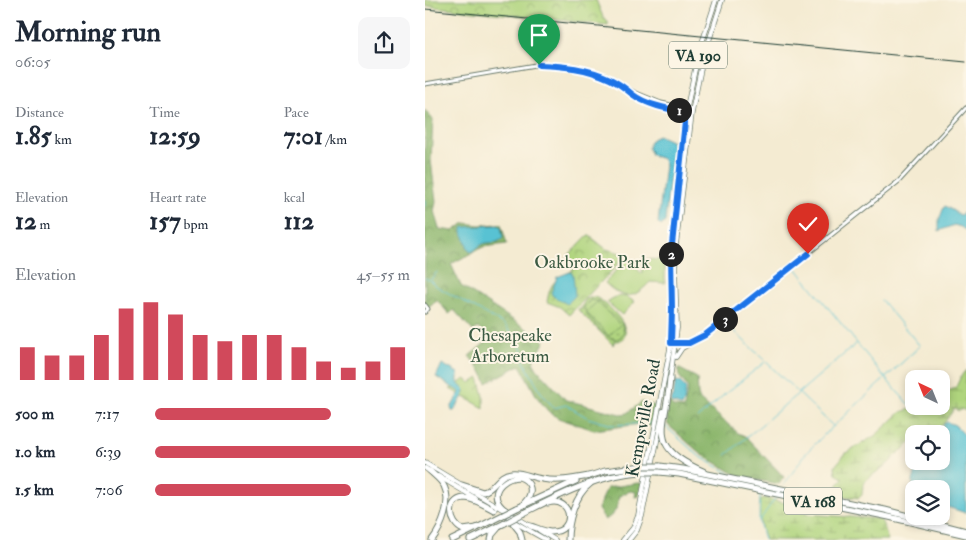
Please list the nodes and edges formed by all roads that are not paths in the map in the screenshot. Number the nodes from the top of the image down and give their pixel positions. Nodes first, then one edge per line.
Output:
1 (716, 0) edge
2 (722, 0) edge
3 (425, 84) edge
4 (966, 108) edge
5 (686, 110) junction
6 (692, 111) junction
7 (425, 305) edge
8 (427, 311) edge
9 (698, 339) junction
10 (673, 343) junction
11 (671, 371) junction
12 (670, 378) junction
13 (652, 445) junction
14 (653, 461) junction
15 (425, 463) edge
16 (427, 469) edge
17 (641, 469) junction
18 (659, 469) junction
19 (441, 472) junction
20 (589, 476) junction
21 (601, 478) junction
22 (739, 480) junction
23 (462, 485) junction
24 (517, 508) junction
25 (534, 508) junction
26 (494, 510) junction
27 (507, 512) junction
28 (506, 522) junction
29 (531, 526) junction
30 (477, 528) junction
31 (966, 533) edge
32 (432, 540) edge
33 (452, 540) edge
34 (470, 540) edge
35 (491, 540) edge
36 (522, 540) edge
37 (546, 540) edge
38 (555, 540) edge
39 (568, 540) edge
40 (623, 540) edge
41 (629, 540) edge

1 - 5 main road, Kempsville Road / VA 190
2 - 6 main road, Kempsville Road / VA 190
3 - 5 street
4 - 9 street
5 - 6 street
5 - 10 main road, Kempsville Road / VA 190
6 - 10 main road, Kempsville Road / VA 190
7 - 8 street
9 - 10 street
9 - 11 main road
10 - 11 main road, Kempsville Road / VA 190
10 - 13 main road, Kempsville Road / VA 190
11 - 12 main road, Kempsville Road / VA 190
12 - 14 main road, Kempsville Road / VA 190
12 - 22 highway
13 - 14 main road
13 - 40 main road, Kempsville Road / VA 190
14 - 41 main road, Kempsville Road / VA 190
15 - 19 main road
16 - 19 main road
16 - 26 main road
16 - 32 highway
17 - 18 highway, VA 168, bridge
17 - 20 highway, VA 168
17 - 21 highway, VA 168
18 - 22 highway, VA 168
18 - 31 highway, VA 168
19 - 23 main road
20 - 23 highway
20 - 24 highway, VA 168
21 - 25 highway, VA 168
21 - 39 highway
22 - 31 highway, VA 168
23 - 27 main road
24 - 27 highway
24 - 30 highway, VA 168, bridge
25 - 28 highway, VA 168, bridge
25 - 29 highway
26 - 28 main road
26 - 30 highway
27 - 29 main road
28 - 34 highway, VA 168
28 - 35 highway
28 - 36 highway
28 - 37 main road
29 - 38 main road
30 - 33 highway, VA 168

